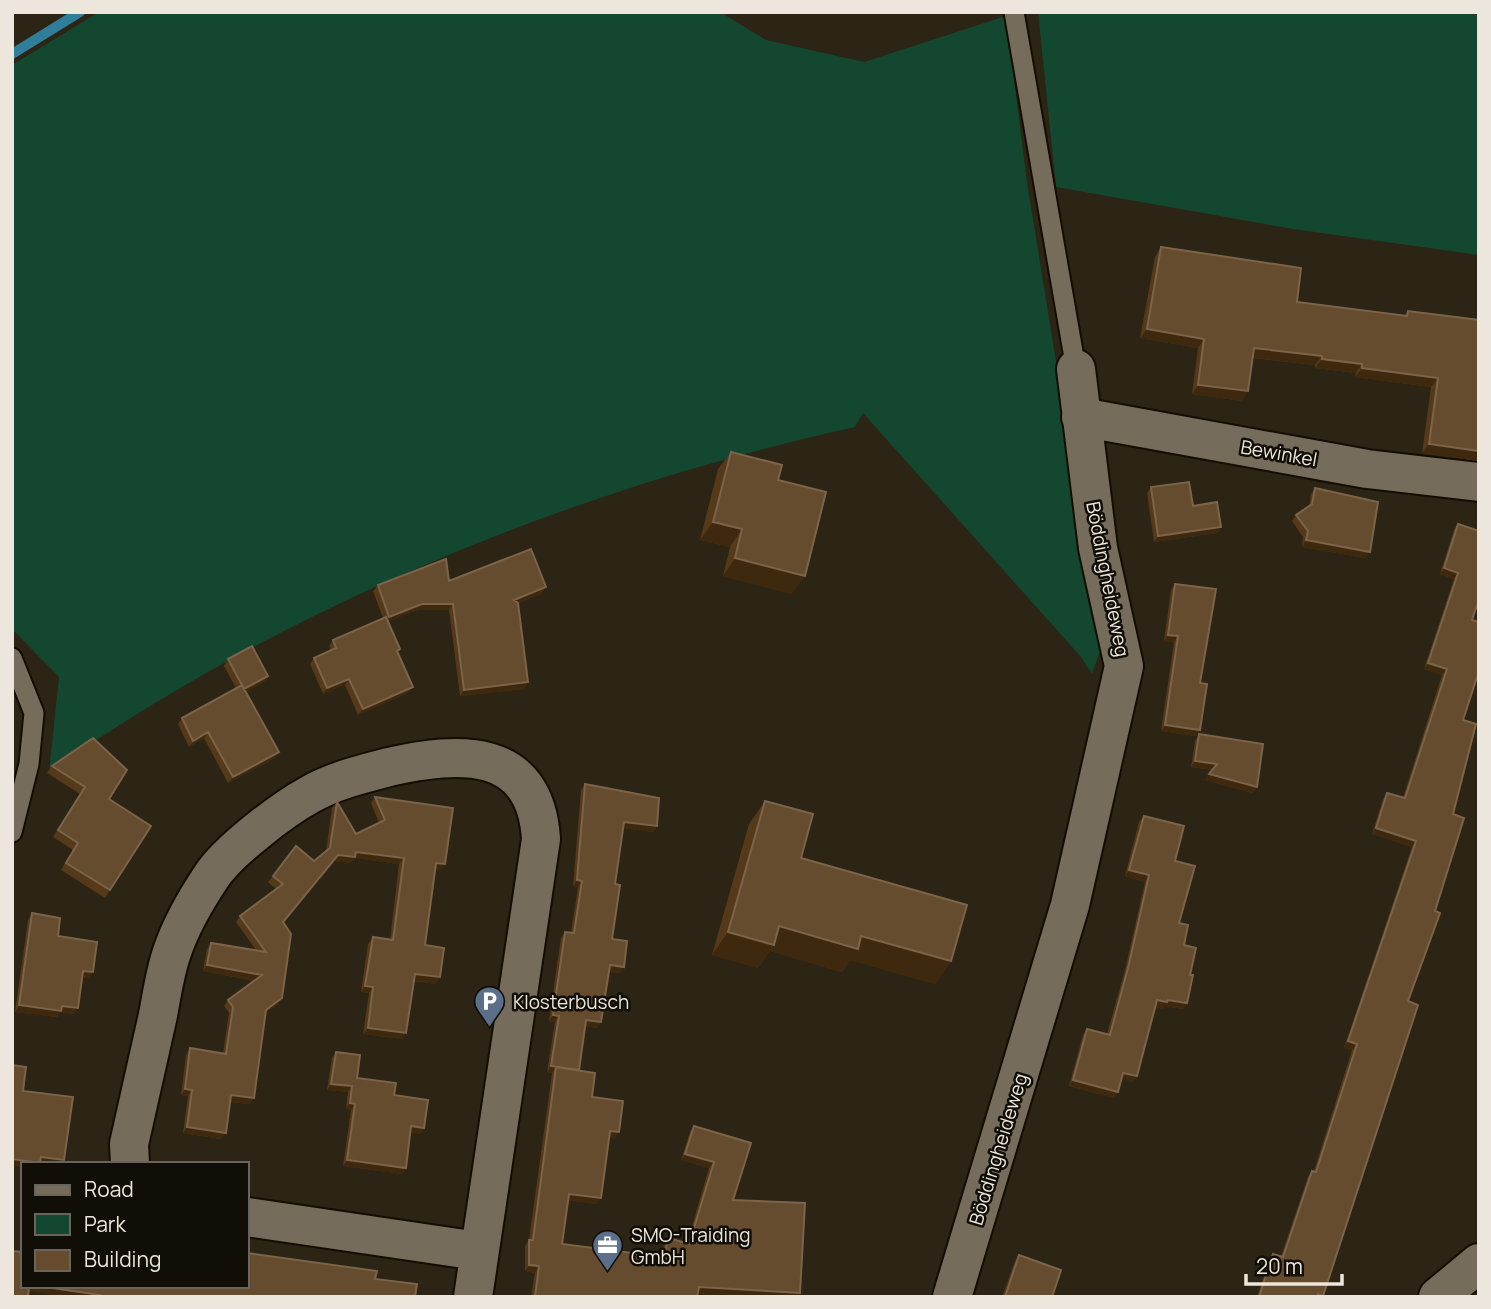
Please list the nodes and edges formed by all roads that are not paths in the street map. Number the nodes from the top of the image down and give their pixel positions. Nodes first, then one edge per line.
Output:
1 (1014, 12) edge
2 (1076, 369) joint
3 (1081, 417) junction
4 (1479, 482) edge
5 (12, 659) edge
6 (12, 832) edge
7 (130, 1162) edge
8 (248, 1217) edge
9 (478, 1251) junction
10 (1479, 1263) edge
11 (473, 1297) edge
12 (952, 1297) edge
13 (1438, 1297) edge

1 - 2 lane, Böddingheideweg
2 - 3 street, Böddingheideweg
3 - 4 street, Bewinkel
3 - 12 street, Böddingheideweg
5 - 6 lane
7 - 9 street
8 - 9 street
9 - 11 street
10 - 13 street

